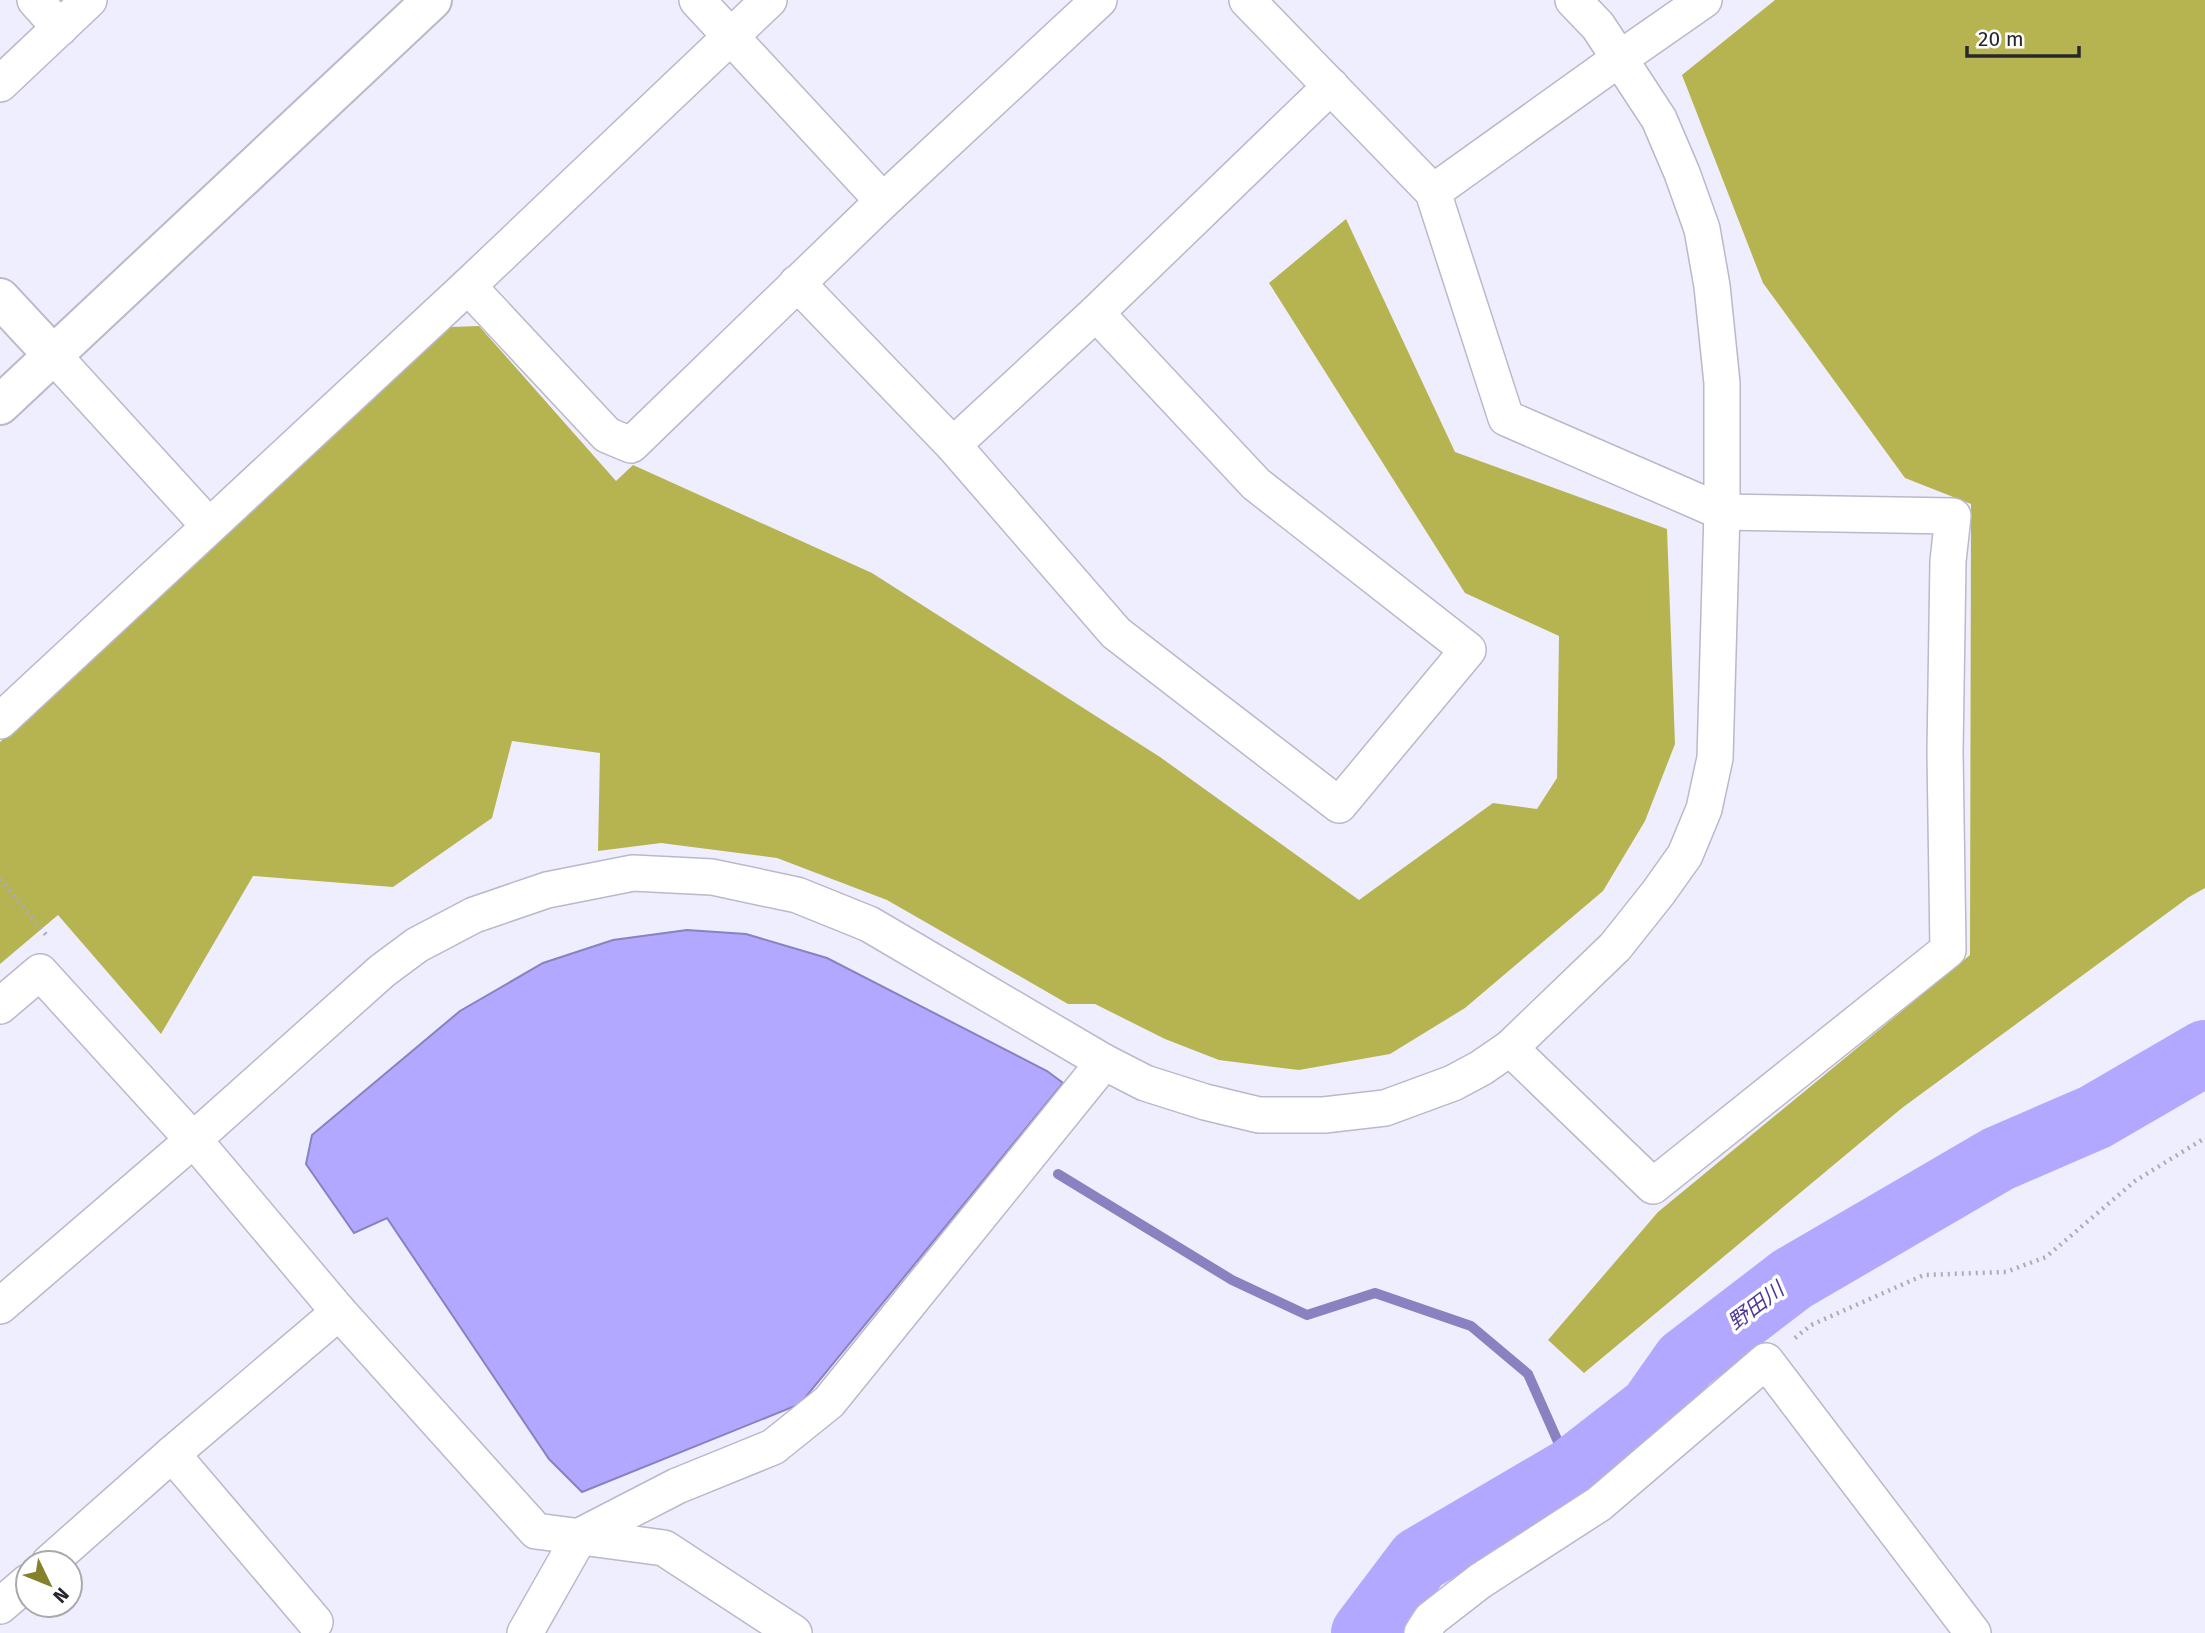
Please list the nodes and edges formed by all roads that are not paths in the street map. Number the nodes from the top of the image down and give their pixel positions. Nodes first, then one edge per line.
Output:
1 (35, 0) edge
2 (89, 0) edge
3 (432, 0) edge
4 (697, 0) edge
5 (769, 0) edge
6 (1099, 0) edge
7 (1247, 0) edge
8 (1573, 0) edge
9 (1704, 0) edge
10 (60, 27) junction
11 (730, 35) junction
12 (1621, 59) junction
13 (0, 84) edge
14 (1331, 86) junction
15 (1433, 192) junction
16 (883, 201) junction
17 (797, 283) junction
18 (468, 286) junction
19 (0, 298) edge
20 (1096, 313) junction
21 (53, 355) junction
22 (0, 405) edge
23 (953, 445) junction
24 (1722, 512) junction
25 (209, 526) junction
26 (0, 721) edge
27 (0, 1006) edge
28 (1510, 1048) junction
29 (1104, 1062) junction
30 (193, 1140) junction
31 (0, 1306) edge
32 (340, 1312) junction
33 (172, 1454) junction
34 (580, 1536) junction
35 (65, 1549) edge
36 (14, 1594) edge
37 (0, 1606) edge
38 (314, 1629) edge
39 (525, 1633) edge
40 (794, 1633) edge
41 (1422, 1633) edge
42 (1973, 1633) edge

1 - 10 street
2 - 10 street
3 - 21 street
4 - 11 street
5 - 11 street
6 - 16 street
7 - 14 street
8 - 12 street
9 - 12 street
10 - 13 street
11 - 16 street
11 - 18 street
12 - 15 street
12 - 24 street
14 - 15 street
14 - 20 street
15 - 24 street
16 - 17 street
17 - 18 street
17 - 23 street
18 - 25 street
19 - 21 street
20 - 23 street
20 - 23 street
21 - 22 street
21 - 25 street
24 - 28 street
24 - 28 street
25 - 26 street
27 - 30 street
28 - 29 street
29 - 30 street
29 - 34 street
30 - 31 street
30 - 32 street
32 - 33 street
32 - 34 street
33 - 35 street
33 - 38 street
34 - 39 street
34 - 40 street
36 - 37 street
41 - 42 street

